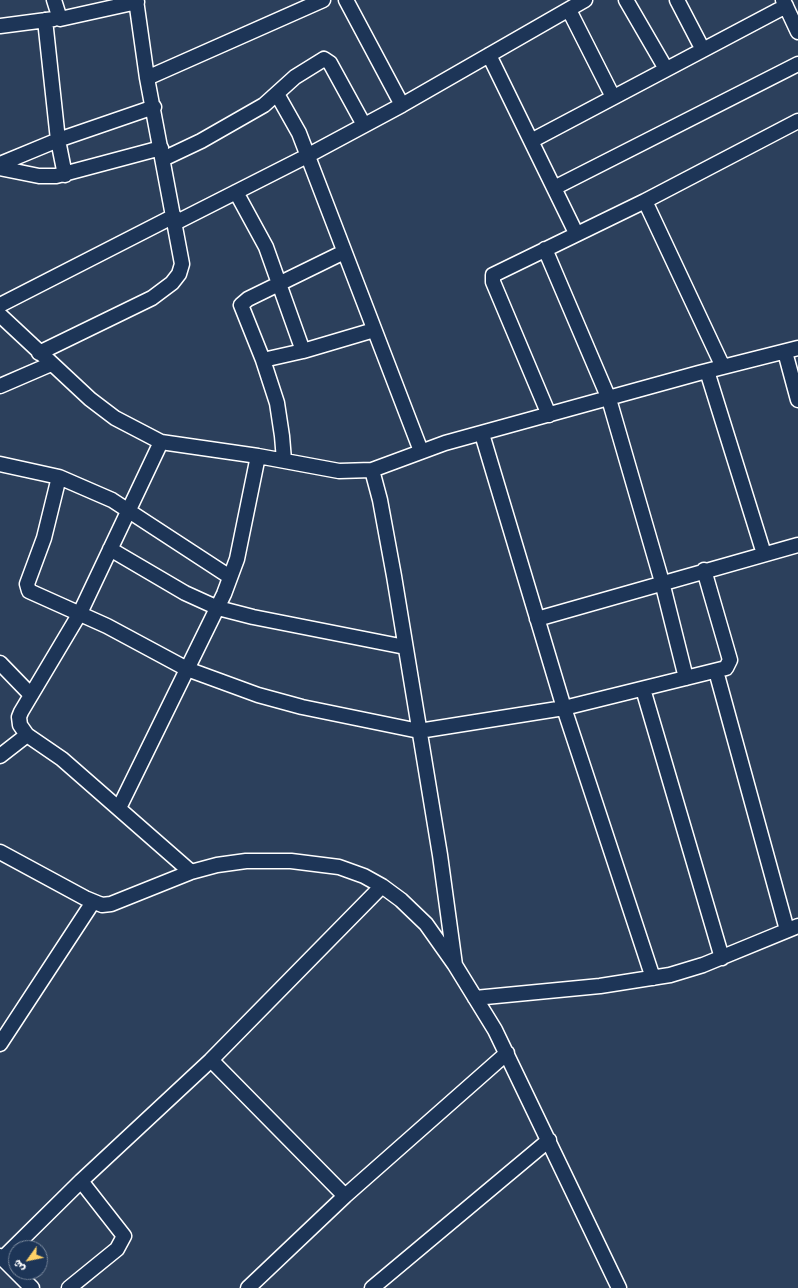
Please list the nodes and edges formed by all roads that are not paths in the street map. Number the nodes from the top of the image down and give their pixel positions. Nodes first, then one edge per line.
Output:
1 (54, 0) edge
2 (323, 0) edge
3 (346, 0) edge
4 (585, 0) edge
5 (626, 0) edge
6 (677, 0) edge
7 (137, 1) edge
8 (784, 3) edge
9 (569, 10) junction
10 (60, 18) junction
11 (45, 20) junction
12 (0, 26) edge
13 (798, 32) edge
14 (703, 50) junction
15 (489, 55) junction
16 (798, 64) edge
17 (666, 69) junction
18 (148, 78) junction
19 (277, 94) junction
20 (613, 97) junction
21 (402, 105) junction
22 (154, 107) junction
23 (798, 122) edge
24 (364, 125) junction
25 (58, 140) junction
26 (531, 141) junction
27 (162, 154) junction
28 (307, 156) junction
29 (0, 164) edge
30 (0, 168) edge
31 (65, 175) junction
32 (554, 188) junction
33 (236, 192) junction
34 (645, 201) junction
35 (175, 220) junction
36 (576, 233) junction
37 (545, 249) junction
38 (344, 252) junction
39 (278, 284) junction
40 (0, 305) edge
41 (0, 315) edge
42 (374, 330) junction
43 (791, 350) edge
44 (303, 351) junction
45 (39, 353) junction
46 (263, 360) junction
47 (51, 364) junction
48 (723, 367) junction
49 (707, 371) junction
50 (0, 386) edge
51 (609, 398) junction
52 (798, 400) edge
53 (549, 415) junction
54 (482, 434) junction
55 (161, 442) junction
56 (421, 450) junction
57 (258, 456) junction
58 (284, 460) junction
59 (0, 464) edge
60 (372, 470) junction
61 (59, 477) junction
62 (129, 511) junction
63 (798, 546) edge
64 (110, 549) junction
65 (764, 554) junction
66 (704, 570) junction
67 (230, 577) junction
68 (662, 582) junction
69 (218, 608) junction
70 (80, 613) junction
71 (537, 619) junction
72 (405, 647) junction
73 (0, 663) edge
74 (186, 669) junction
75 (716, 671) junction
76 (686, 678) junction
77 (643, 689) junction
78 (31, 695) junction
79 (564, 708) junction
80 (419, 731) junction
81 (27, 735) junction
82 (0, 756) edge
83 (119, 808) junction
84 (0, 852) edge
85 (191, 872) junction
86 (382, 886) junction
87 (93, 902) junction
88 (792, 928) edge
89 (722, 958) junction
90 (455, 965) junction
91 (653, 978) junction
92 (475, 998) junction
93 (0, 1044) edge
94 (507, 1053) junction
95 (211, 1060) junction
96 (549, 1140) junction
97 (81, 1182) junction
98 (345, 1196) junction
99 (1, 1257) edge
100 (32, 1288) edge
101 (69, 1288) edge
102 (248, 1288) edge
103 (372, 1288) edge
104 (619, 1288) edge

1 - 10 street
2 - 18 street
3 - 21 street
4 - 9 street
5 - 17 street
6 - 14 street
7 - 10 street
7 - 18 street
8 - 13 street
8 - 14 street
9 - 15 street
9 - 20 street
10 - 11 street
11 - 12 street
11 - 25 street
14 - 17 street
15 - 21 street
15 - 26 street
16 - 32 street
17 - 20 street
18 - 22 street
19 - 24 street
19 - 27 street
19 - 28 street
20 - 26 street
21 - 24 street
22 - 25 street
22 - 27 street
23 - 34 street
24 - 28 street
25 - 29 street
25 - 31 street
26 - 32 street
27 - 31 street
27 - 35 street
28 - 33 street
28 - 38 street
30 - 31 street
32 - 36 street
33 - 35 street
33 - 39 street
34 - 36 street
34 - 48 street
35 - 40 street
35 - 45 street
36 - 37 street
37 - 51 street
37 - 53 street
38 - 39 street
38 - 42 street
39 - 44 street
39 - 46 street
41 - 45 street
42 - 44 street
42 - 56 street
43 - 48 street
43 - 52 street
44 - 46 street
45 - 47 street
46 - 58 street
47 - 50 street
47 - 55 street
48 - 49 street
49 - 51 street
49 - 65 street
51 - 53 street
51 - 68 street
53 - 54 street
54 - 56 street
54 - 71 street
55 - 57 street
55 - 62 street
56 - 60 street
57 - 58 street
57 - 67 street
58 - 60 street
59 - 61 street
60 - 72 street
61 - 62 street
61 - 70 street
62 - 64 street
62 - 67 street
63 - 65 street
64 - 69 street
64 - 70 street
65 - 66 street
66 - 68 street
66 - 75 street
67 - 69 street
68 - 71 street
68 - 76 street
69 - 72 street
69 - 74 street
70 - 74 street
70 - 78 street
71 - 79 street
72 - 80 street
73 - 78 street
74 - 80 street
74 - 83 street
75 - 76 street
75 - 88 street
76 - 77 street
77 - 79 street
77 - 89 street
78 - 81 street
79 - 80 street
79 - 91 street
80 - 90 street
81 - 82 street
81 - 83 street
83 - 85 street
84 - 87 street
85 - 86 street
85 - 87 street
86 - 90 street
86 - 95 street
87 - 93 street
88 - 89 street
89 - 91 street
90 - 92 street
91 - 92 street
92 - 94 street
94 - 96 street
94 - 98 street
95 - 97 street
95 - 98 street
96 - 103 street
96 - 104 street
97 - 99 street
97 - 101 street
98 - 102 street
99 - 100 street

